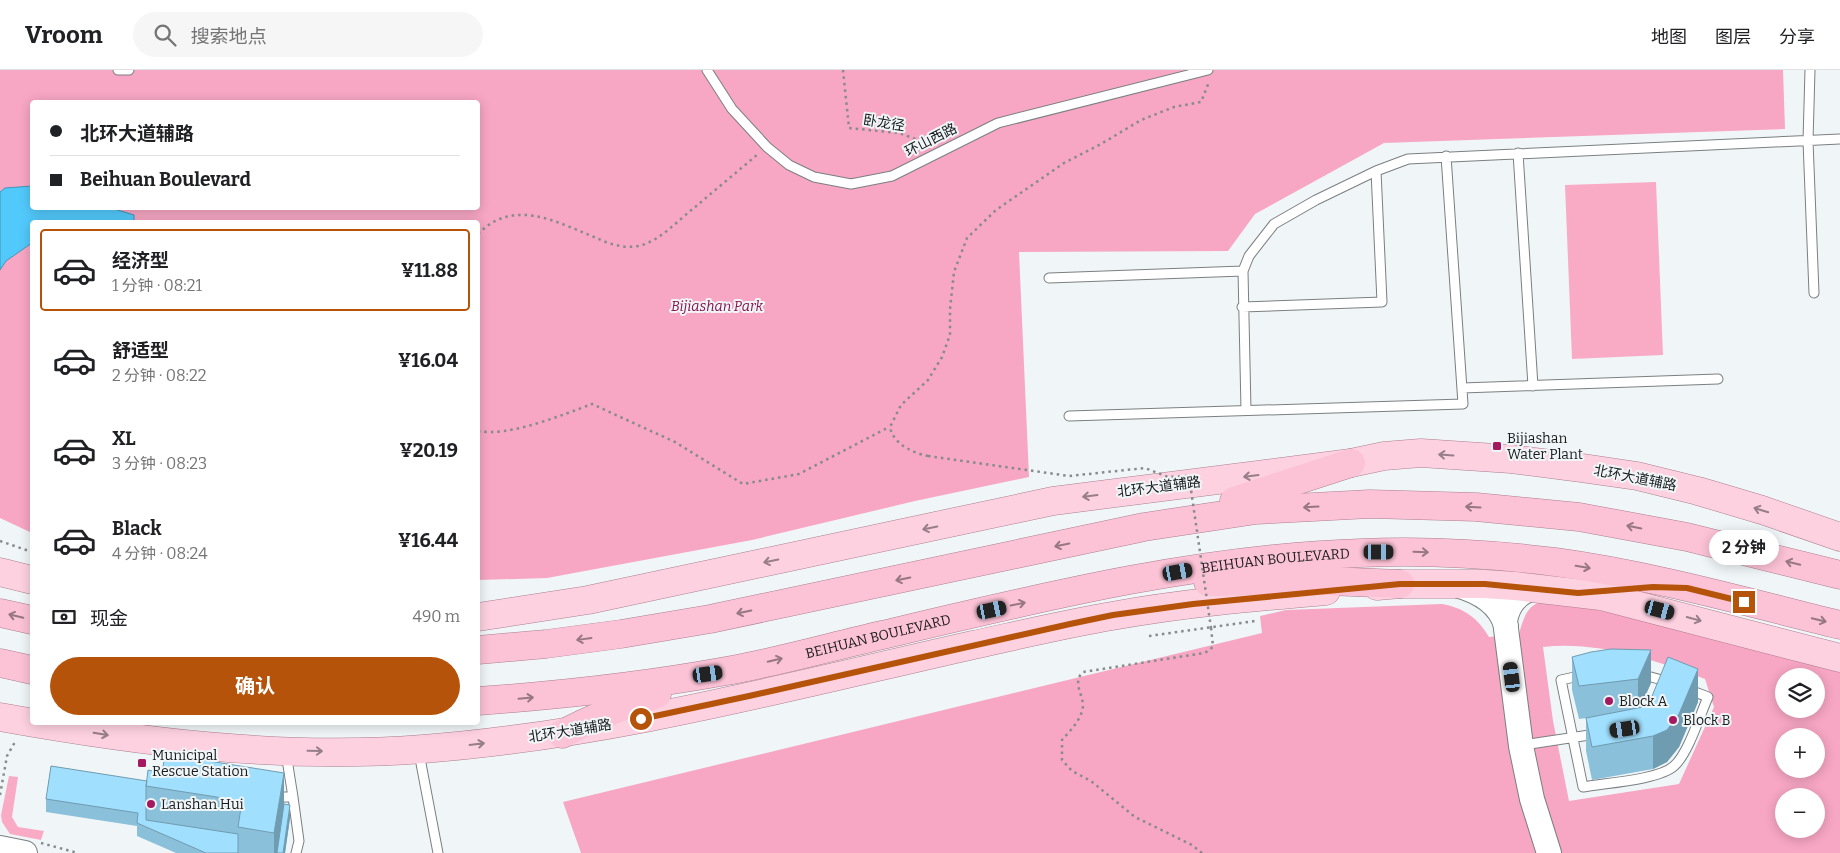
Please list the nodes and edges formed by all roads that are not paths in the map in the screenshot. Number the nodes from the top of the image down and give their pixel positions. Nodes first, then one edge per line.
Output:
1 (118, 70) edge
2 (129, 70) edge
3 (707, 70) edge
4 (1810, 70) edge
5 (1209, 74) edge
6 (1840, 139) edge
7 (1808, 141) junction
8 (1518, 153) junction
9 (1446, 156) junction
10 (1376, 171) junction
11 (1242, 271) junction
12 (1049, 278) dead end
13 (1814, 293) dead end
14 (1242, 306) junction
15 (1718, 380) dead end
16 (1533, 386) junction
17 (1462, 388) junction
18 (1246, 410) junction
19 (1069, 416) dead end
20 (1351, 463) junction
21 (1144, 527) junction
22 (1840, 536) edge
23 (1840, 574) edge
24 (1447, 583) junction
25 (1400, 584) junction
26 (1096, 588) junction
27 (1536, 588) junction
28 (1687, 588) junction
29 (1578, 593) junction
30 (0, 613) edge
31 (480, 617) edge
32 (30, 620) edge
33 (1840, 625) edge
34 (1506, 626) junction
35 (480, 632) edge
36 (546, 644) junction
37 (480, 650) edge
38 (1840, 658) edge
39 (0, 663) edge
40 (30, 670) edge
41 (727, 671) junction
42 (480, 701) edge
43 (0, 717) edge
44 (30, 722) edge
45 (48, 725) edge
46 (1603, 733) edge
47 (562, 734) junction
48 (1574, 737) junction
49 (1521, 746) junction
50 (419, 750) junction
51 (286, 751) junction
52 (293, 797) junction
53 (260, 798) edge
54 (0, 848) edge
55 (24, 853) edge
56 (296, 853) edge
57 (438, 853) edge
58 (1549, 853) edge

1 - 2 lane
3 - 5 lane, 环山西路
4 - 7 lane
6 - 7 lane
7 - 8 lane
7 - 13 lane
8 - 9 lane
8 - 16 lane
9 - 10 lane
9 - 17 lane
10 - 11 lane
10 - 14 lane
11 - 12 lane
11 - 14 lane
14 - 18 lane
15 - 16 lane
16 - 17 lane
17 - 18 lane
18 - 19 lane
20 - 21 highway
22 -> 20 main road, 北环大道辅路
20 -> 31 main road, 北环大道辅路
23 -> 21 highway
21 -> 36 highway
24 - 25 main road, 北环大道辅路
24 - 27 main road, 北环大道辅路
24 - 34 street
25 - 26 highway
25 - 47 main road, 北环大道辅路
26 -> 28 highway, BEIHUAN BOULEVARD
41 -> 26 highway, BEIHUAN BOULEVARD
27 - 29 main road, 北环大道辅路
27 - 34 street
28 - 29 main road, 北环大道辅路
28 -> 33 highway, BEIHUAN BOULEVARD
29 -> 38 main road, 北环大道辅路
32 -> 30 highway
34 - 49 street
35 - 36 highway
36 - 37 highway
39 - 40 highway
42 -> 41 highway, BEIHUAN BOULEVARD
41 - 47 highway
43 -> 44 main road, 北环大道辅路
45 -> 51 main road, 北环大道辅路
46 - 48 lane
50 -> 47 main road, 北环大道辅路
48 - 48 lane
48 - 49 lane
49 - 58 street
51 -> 50 main road, 北环大道辅路
50 - 57 lane
51 - 52 lane
52 - 53 lane
52 - 56 lane
54 - 55 street

